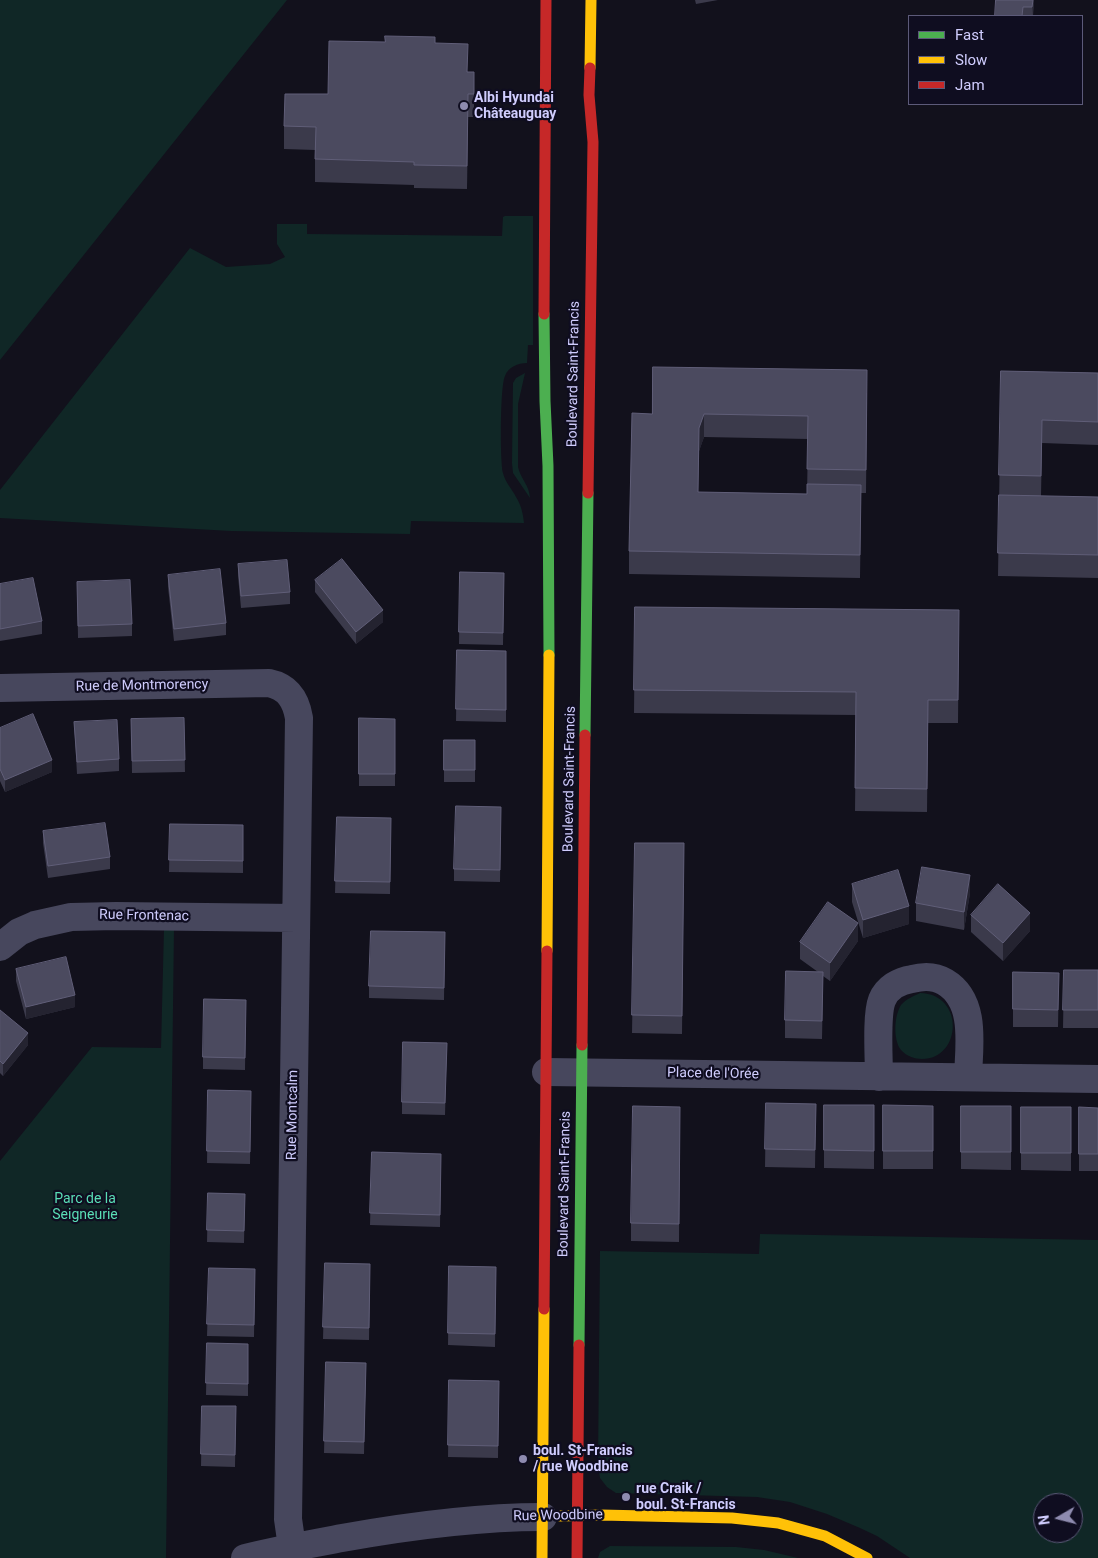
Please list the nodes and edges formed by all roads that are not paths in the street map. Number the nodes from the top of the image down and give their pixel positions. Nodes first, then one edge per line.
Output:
1 (546, 0) edge
2 (591, 0) edge
3 (0, 688) edge
4 (284, 688) joint
5 (296, 918) junction
6 (0, 947) edge
7 (546, 1072) junction
8 (581, 1073) junction
9 (879, 1077) junction
10 (968, 1077) junction
11 (1098, 1079) edge
12 (577, 1516) junction
13 (543, 1517) junction
14 (292, 1547) junction
15 (245, 1558) edge
16 (542, 1558) edge
17 (577, 1558) edge
18 (867, 1558) edge

1 - 7 street, Boulevard Saint-Francis
2 - 8 street, Boulevard Saint-Francis
3 - 4 street, Rue de Montmorency
4 - 5 street, Rue Montcalm
5 - 6 street, Rue Frontenac
5 - 14 street, Rue Montcalm
7 - 8 street, Place de l'Orée
7 - 13 street, Boulevard Saint-Francis
8 - 9 street, Place de l'Orée
8 - 12 street, Boulevard Saint-Francis
9 - 10 street, Place de l'Orée
9 - 10 street
10 - 11 street, Place de l'Orée
12 - 13 street, Rue Woodbine
12 - 17 street, Boulevard Saint-Francis
12 - 18 street, Rue Woodbine
13 - 14 street, Rue Woodbine
13 - 16 street, Boulevard Saint-Francis
14 - 15 street, Rue Woodbine

